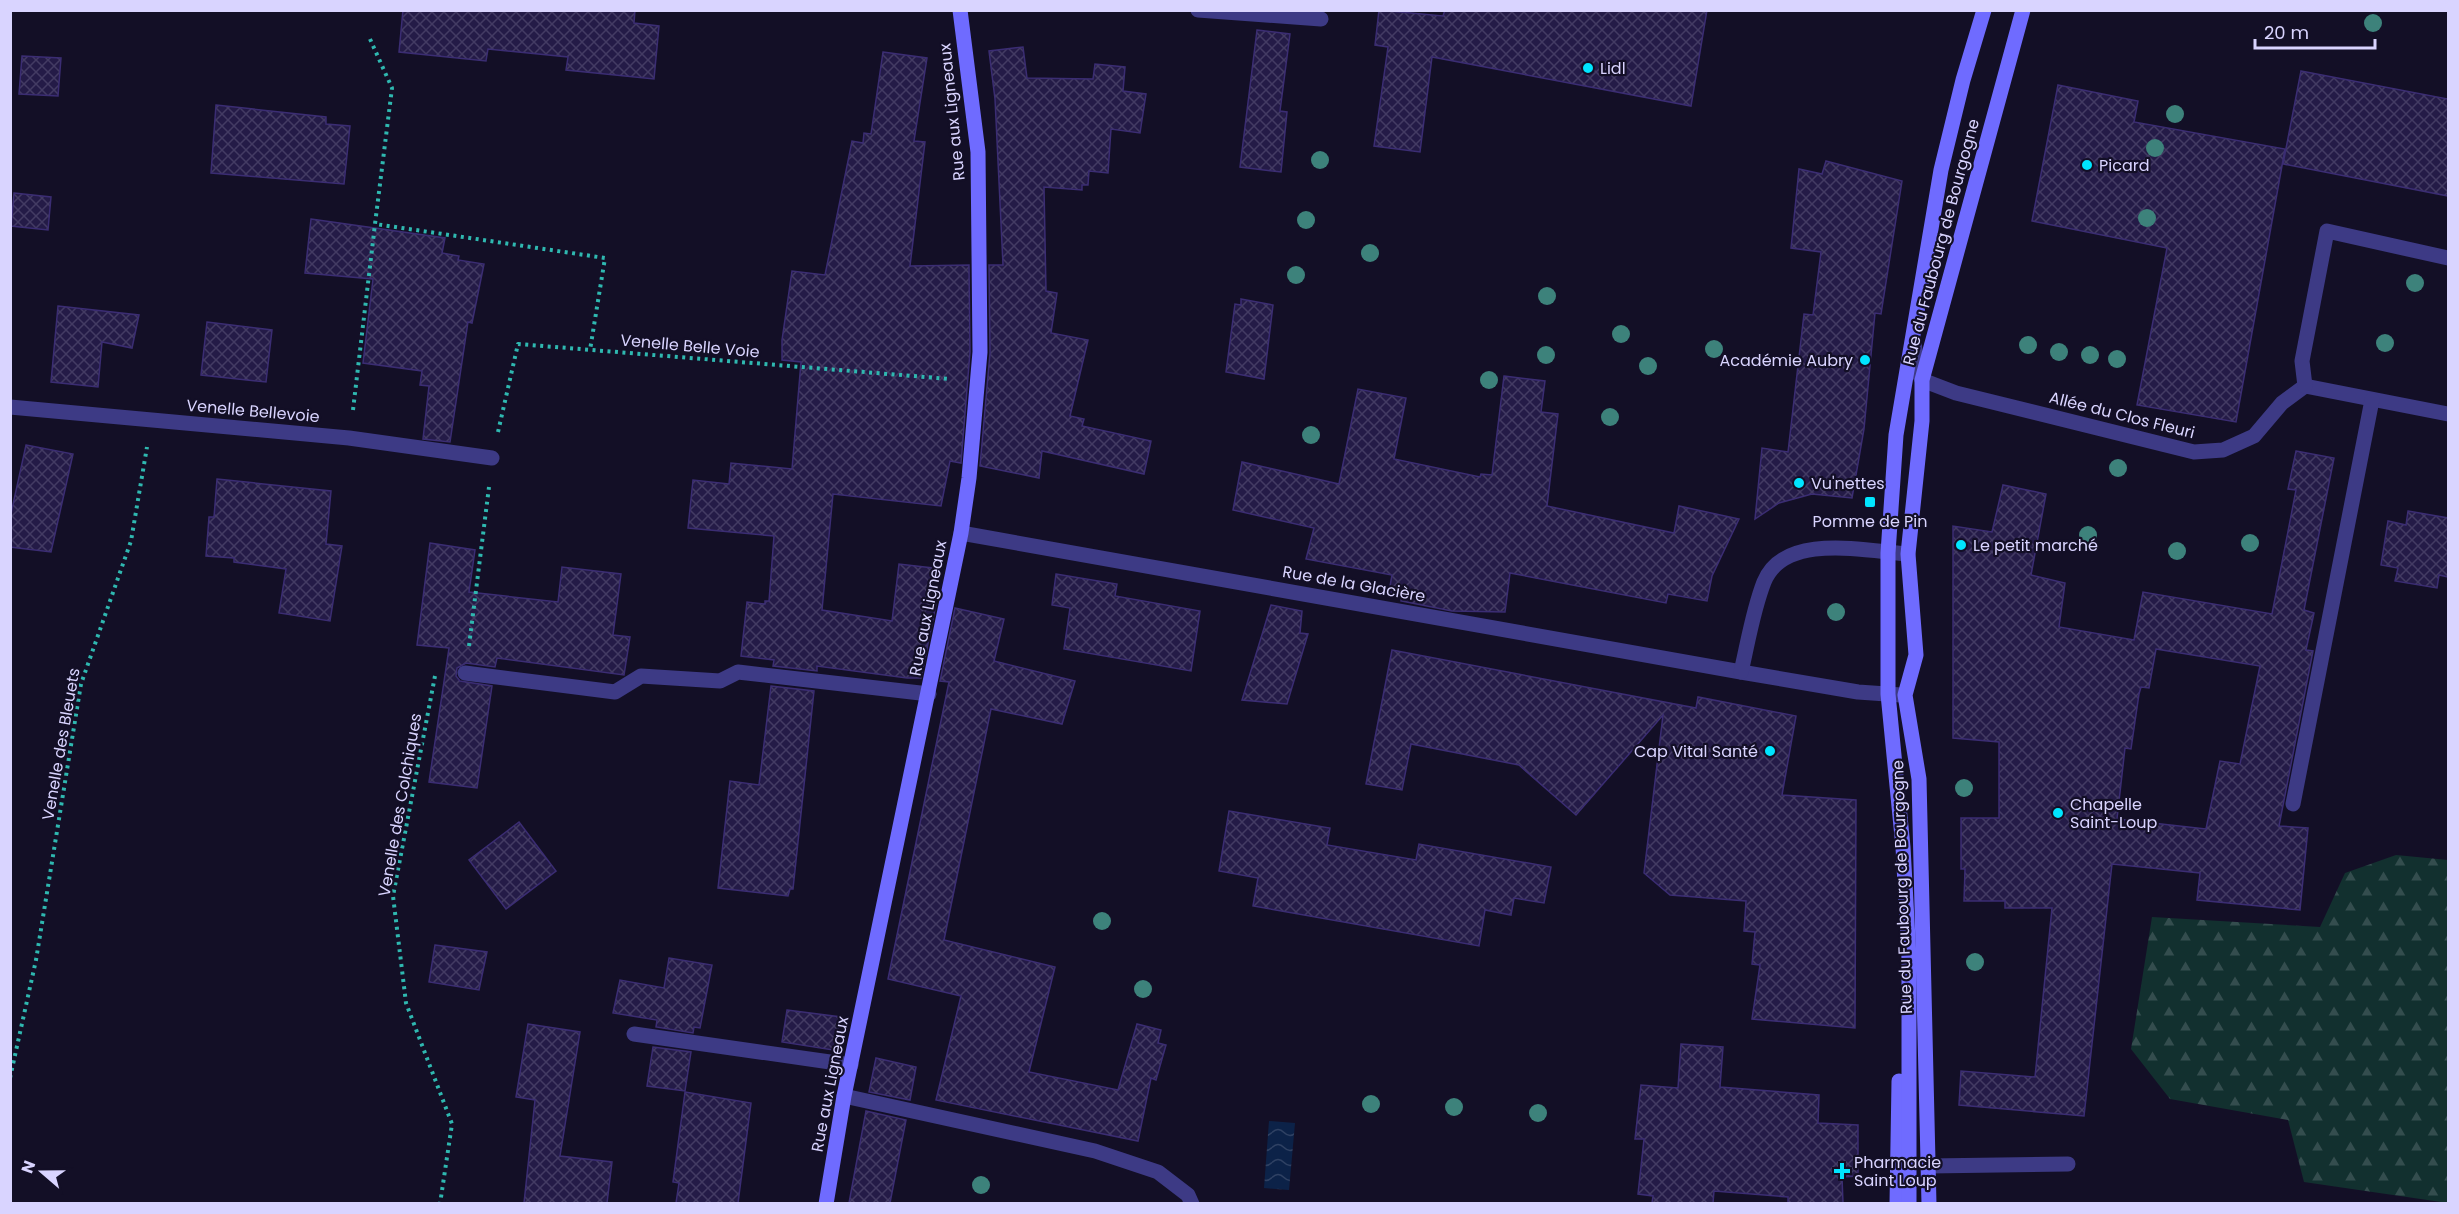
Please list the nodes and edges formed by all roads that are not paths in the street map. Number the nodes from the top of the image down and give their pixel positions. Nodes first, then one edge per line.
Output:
1 (960, 10) edge
2 (1198, 10) edge
3 (1984, 10) edge
4 (2023, 10) edge
5 (1321, 19) dead end
6 (2448, 258) edge
7 (1912, 332) junction
8 (1922, 380) junction
9 (2305, 386) junction
10 (2372, 400) junction
11 (10, 407) edge
12 (2448, 414) edge
13 (492, 458) road end
14 (962, 533) junction
15 (1888, 553) junction
16 (1908, 554) junction
17 (1741, 672) junction
18 (465, 673) dead end
19 (929, 694) junction
20 (1888, 694) junction
21 (1905, 695) junction
22 (2293, 804) dead end
23 (1903, 847) junction
24 (634, 1034) dead end
25 (850, 1065) junction
26 (844, 1096) junction
27 (2068, 1164) dead end
28 (1929, 1166) junction
29 (826, 1203) edge
30 (1192, 1203) edge
31 (1897, 1203) edge
32 (1909, 1203) edge
33 (1929, 1203) edge

1 - 14 main road, Rue aux Ligneaux
2 - 5 street
3 - 7 main road, Rue du Faubourg de Bourgogne
4 - 8 main road, Rue du Faubourg de Bourgogne
6 - 9 street
7 - 8 street
7 - 15 main road, Rue du Faubourg de Bourgogne
8 - 9 street, Allée du Clos Fleuri
8 - 16 main road, Rue du Faubourg de Bourgogne
9 - 10 street
10 - 12 street
10 - 22 street
11 - 13 street, Venelle Bellevoie
14 - 17 street, Rue de la Glacière
14 - 19 main road, Rue aux Ligneaux
15 - 16 street
15 - 17 street
15 - 20 main road, Rue du Faubourg de Bourgogne
16 - 21 main road, Rue du Faubourg de Bourgogne
17 - 20 street, Rue de la Glacière
18 - 19 street
19 - 25 main road, Rue aux Ligneaux
20 - 21 street, Rue de la Glacière
20 - 23 main road, Rue du Faubourg de Bourgogne
21 - 28 main road, Rue du Faubourg de Bourgogne
23 - 31 main road, Rue du Faubourg de Bourgogne
23 - 32 main road, Rue du Faubourg de Bourgogne
24 - 25 street
25 - 26 main road, Rue aux Ligneaux
26 - 29 main road, Rue aux Ligneaux
26 - 30 street
27 - 28 street
28 - 33 main road, Rue du Faubourg de Bourgogne

